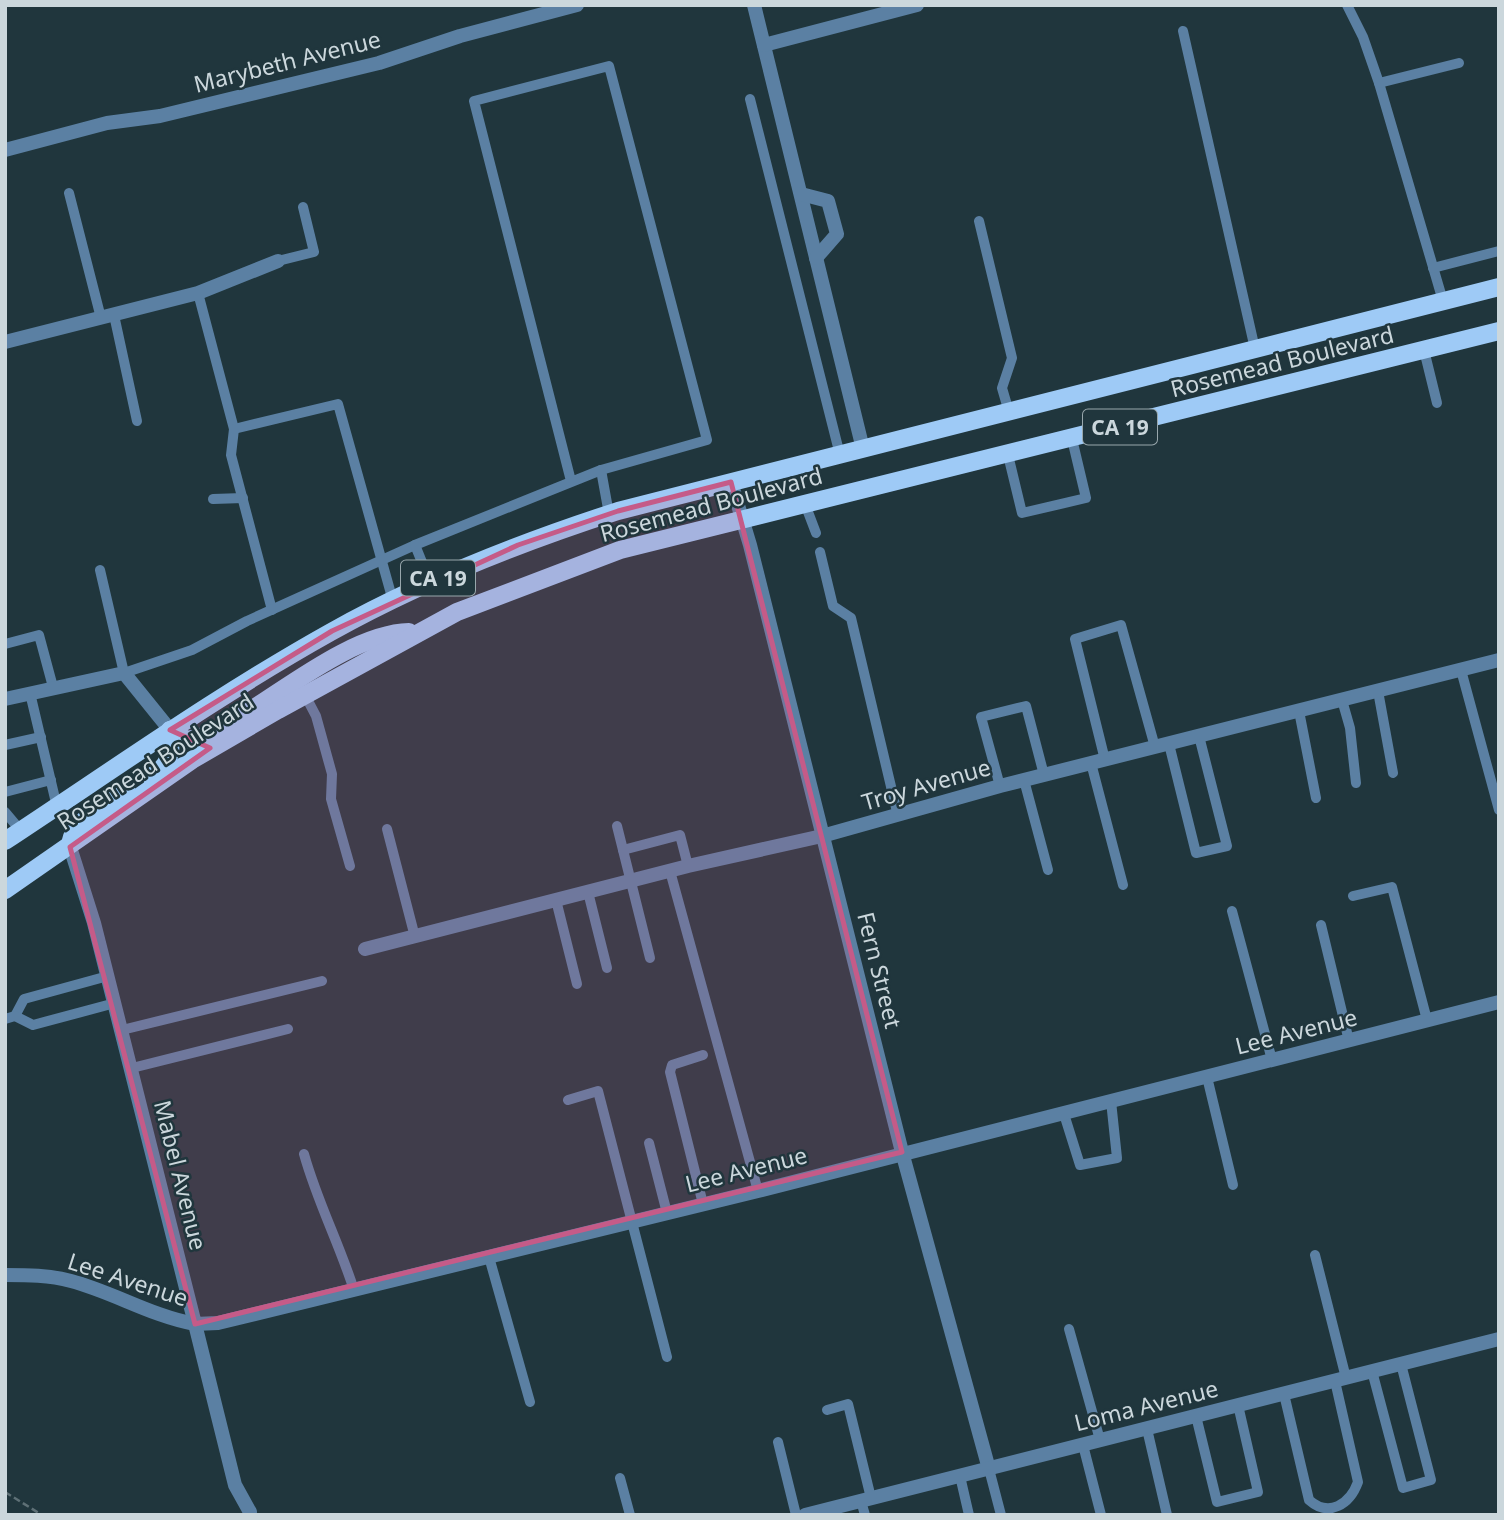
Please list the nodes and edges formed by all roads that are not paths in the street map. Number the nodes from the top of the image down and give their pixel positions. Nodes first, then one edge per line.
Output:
1 (577, 5) edge
2 (754, 5) edge
3 (917, 5) edge
4 (1347, 5) edge
5 (1184, 31) dead end
6 (764, 44) junction
7 (1459, 63) dead end
8 (1379, 83) junction
9 (750, 99) dead end
10 (5, 150) edge
11 (69, 192) dead end
12 (801, 194) junction
13 (303, 207) dead end
14 (979, 221) dead end
15 (1499, 251) edge
16 (816, 258) junction
17 (278, 261) joint
18 (1433, 268) junction
19 (1499, 287) edge
20 (198, 293) junction
21 (1443, 301) junction
22 (107, 316) junction
23 (1499, 331) edge
24 (5, 342) edge
25 (1255, 349) junction
26 (1424, 351) junction
27 (1437, 403) dead end
28 (1009, 412) junction
29 (137, 421) dead end
30 (234, 429) junction
31 (1072, 439) junction
32 (863, 449) junction
33 (841, 455) junction
34 (1007, 455) junction
35 (601, 470) junction
36 (571, 481) junction
37 (731, 482) junction
38 (243, 498) junction
39 (214, 499) dead end
40 (805, 504) junction
41 (609, 513) junction
42 (740, 519) junction
43 (816, 533) dead end
44 (415, 545) junction
45 (820, 552) dead end
46 (381, 559) junction
47 (100, 570) dead end
48 (430, 582) junction
49 (393, 601) junction
50 (272, 610) junction
51 (419, 632) junction
52 (5, 643) edge
53 (1499, 660) edge
54 (1461, 670) junction
55 (124, 673) junction
56 (52, 687) junction
57 (1378, 691) junction
58 (30, 693) junction
59 (305, 695) junction
60 (5, 699) edge
61 (1342, 700) junction
62 (1299, 711) junction
63 (170, 730) junction
64 (1199, 736) junction
65 (41, 737) junction
66 (5, 745) edge
67 (1162, 746) junction
68 (1098, 762) junction
69 (1393, 773) dead end
70 (1044, 775) junction
71 (51, 780) junction
72 (1024, 780) junction
73 (1356, 783) dead end
74 (1000, 786) junction
75 (5, 792) edge
76 (1316, 798) dead end
77 (57, 807) junction
78 (1499, 810) edge
79 (5, 812) edge
80 (898, 816) junction
81 (617, 826) dead end
82 (387, 830) dead end
83 (21, 831) junction
84 (822, 836) junction
85 (5, 841) edge
86 (70, 847) junction
87 (623, 850) junction
88 (350, 866) dead end
89 (688, 866) junction
90 (1048, 870) dead end
91 (670, 871) junction
92 (631, 881) junction
93 (1123, 885) dead end
94 (5, 890) edge
95 (588, 892) junction
96 (1353, 896) dead end
97 (556, 900) junction
98 (1232, 911) dead end
99 (1321, 925) dead end
100 (415, 937) junction
101 (365, 949) dead end
102 (650, 958) dead end
103 (607, 968) dead end
104 (108, 976) junction
105 (322, 981) dead end
106 (577, 984) dead end
107 (1499, 1002) edge
108 (115, 1003) junction
109 (10, 1017) edge
110 (1427, 1020) junction
111 (288, 1029) dead end
112 (121, 1030) junction
113 (1349, 1041) junction
114 (703, 1055) dead end
115 (1272, 1060) junction
116 (132, 1069) junction
117 (1207, 1077) junction
118 (568, 1100) dead end
119 (1111, 1101) junction
120 (1064, 1114) junction
121 (649, 1143) dead end
122 (902, 1152) junction
123 (304, 1154) dead end
124 (1233, 1185) dead end
125 (758, 1191) junction
126 (703, 1204) junction
127 (667, 1213) junction
128 (632, 1221) junction
129 (1315, 1255) dead end
130 (489, 1256) junction
131 (5, 1275) edge
132 (354, 1290) junction
133 (195, 1324) junction
134 (1069, 1329) dead end
135 (1499, 1339) edge
136 (667, 1357) dead end
137 (1401, 1364) junction
138 (1372, 1371) junction
139 (1340, 1379) junction
140 (1284, 1394) junction
141 (530, 1402) dead end
142 (1238, 1405) junction
143 (827, 1410) dead end
144 (1196, 1416) junction
145 (1147, 1429) junction
146 (1100, 1440) junction
147 (778, 1442) dead end
148 (1083, 1444) junction
149 (989, 1469) junction
150 (960, 1476) junction
151 (620, 1478) dead end
152 (866, 1505) edge
153 (251, 1513) edge
154 (630, 1515) edge
155 (796, 1515) edge
156 (805, 1515) edge
157 (969, 1515) edge
158 (1001, 1515) edge
159 (1101, 1515) edge
160 (1167, 1515) edge

1 - 10 street, Marybeth Avenue
2 - 6 street
3 - 6 street
4 - 8 lane
5 - 25 lane
6 - 12 street
7 - 8 lane
8 - 18 lane
9 - 33 lane
11 - 22 lane
12 - 16 street
12 - 16 street
13 - 17 lane
14 - 28 lane
15 - 18 lane
16 - 32 street
17 - 20 street
18 - 21 lane
19 - 21 main road, Rosemead Boulevard / CA 19
20 - 22 street
20 - 30 lane
21 - 25 main road, Rosemead Boulevard / CA 19
22 - 24 street
22 - 29 lane
23 - 26 main road, Rosemead Boulevard / CA 19
25 - 28 main road, Rosemead Boulevard / CA 19
26 - 27 lane
26 - 31 main road, Rosemead Boulevard / CA 19
28 - 32 main road, Rosemead Boulevard / CA 19
30 - 38 lane
30 - 46 lane
31 - 34 main road, Rosemead Boulevard / CA 19
31 - 34 lane
32 - 33 main road, Rosemead Boulevard / CA 19
33 - 37 main road, Rosemead Boulevard / CA 19
34 - 40 main road, Rosemead Boulevard / CA 19
35 - 36 lane
35 - 36 lane
35 - 41 lane
36 - 44 lane
37 - 41 main road, Rosemead Boulevard / CA 19
37 - 42 street, Fern Street
38 - 39 lane
38 - 50 lane
40 - 42 main road, Rosemead Boulevard / CA 19
40 - 43 lane
41 - 48 main road, Rosemead Boulevard / CA 19
42 - 51 main road, Rosemead Boulevard / CA 19
42 - 84 street, Fern Street
44 - 46 lane
44 - 48 lane
45 - 80 lane
46 - 49 lane
46 - 50 lane
47 - 55 lane
48 - 49 main road, Rosemead Boulevard / CA 19
49 - 63 main road, Rosemead Boulevard / CA 19
50 - 55 lane
51 - 59 main road, Rosemead Boulevard / CA 19
51 - 63 main road
52 - 56 lane
53 - 54 street, Troy Avenue
54 - 57 street, Troy Avenue
54 - 78 lane
55 - 56 street
55 - 63 street
56 - 58 street
57 - 61 street, Troy Avenue
57 - 69 lane
58 - 60 street
58 - 65 lane
59 - 86 main road, Rosemead Boulevard / CA 19
59 - 88 lane
61 - 62 street, Troy Avenue
61 - 73 lane
62 - 64 street, Troy Avenue
62 - 76 lane
63 - 77 main road, Rosemead Boulevard / CA 19
63 - 86 main road
64 - 67 street, Troy Avenue
64 - 67 lane
65 - 66 lane
65 - 71 lane
67 - 68 street, Troy Avenue
67 - 68 lane
68 - 70 street, Troy Avenue
68 - 93 lane
70 - 72 street, Troy Avenue
70 - 74 lane
71 - 75 lane
71 - 77 lane
72 - 74 street, Troy Avenue
72 - 90 lane
74 - 80 street, Troy Avenue
77 - 83 main road, Rosemead Boulevard / CA 19
79 - 83 lane
80 - 84 street, Troy Avenue
81 - 87 lane
82 - 100 lane
83 - 85 main road, Rosemead Boulevard / CA 19
84 - 89 street, Troy Avenue
84 - 122 street, Fern Street
86 - 94 main road, Rosemead Boulevard / CA 19
86 - 104 street, Mabel Avenue
87 - 89 lane
87 - 92 lane
89 - 91 street, Troy Avenue
91 - 92 street, Troy Avenue
91 - 125 lane
92 - 95 street, Troy Avenue
92 - 102 lane
95 - 97 street, Troy Avenue
95 - 103 lane
96 - 110 lane
97 - 100 street, Troy Avenue
97 - 106 lane
98 - 115 lane
99 - 113 lane
100 - 101 street, Troy Avenue
104 - 108 street, Mabel Avenue
104 - 109 lane
105 - 112 lane
107 - 110 street, Lee Avenue
108 - 109 lane
108 - 112 street, Mabel Avenue
110 - 113 street, Lee Avenue
111 - 116 lane
112 - 116 street, Mabel Avenue
113 - 115 street, Lee Avenue
114 - 126 lane
115 - 117 street, Lee Avenue
116 - 133 street, Mabel Avenue
117 - 119 street, Lee Avenue
117 - 124 lane
118 - 128 lane
119 - 120 street, Lee Avenue
119 - 120 lane
120 - 122 street, Lee Avenue
121 - 127 lane
122 - 125 street, Lee Avenue
122 - 149 street, Fern Street
123 - 132 lane
125 - 126 street, Lee Avenue
126 - 127 street, Lee Avenue
127 - 128 street, Lee Avenue
128 - 130 street, Lee Avenue
128 - 136 lane
129 - 139 lane
130 - 132 street, Lee Avenue
130 - 141 lane
131 - 133 street, Lee Avenue
132 - 133 street, Lee Avenue
133 - 153 street, Mabel Avenue
134 - 146 lane
135 - 137 street, Loma Avenue
137 - 138 street, Loma Avenue
137 - 138 lane
138 - 139 street, Loma Avenue
139 - 140 street, Loma Avenue
139 - 140 lane
140 - 142 street, Loma Avenue
142 - 144 street, Loma Avenue
142 - 144 lane
143 - 152 lane
144 - 145 street, Loma Avenue
145 - 146 street, Loma Avenue
145 - 160 lane
146 - 148 street, Loma Avenue
147 - 155 lane
148 - 149 street, Loma Avenue
148 - 159 lane
149 - 150 street, Loma Avenue
149 - 158 lane
150 - 152 street, Loma Avenue
150 - 157 lane
151 - 154 lane
152 - 156 street, Loma Avenue

